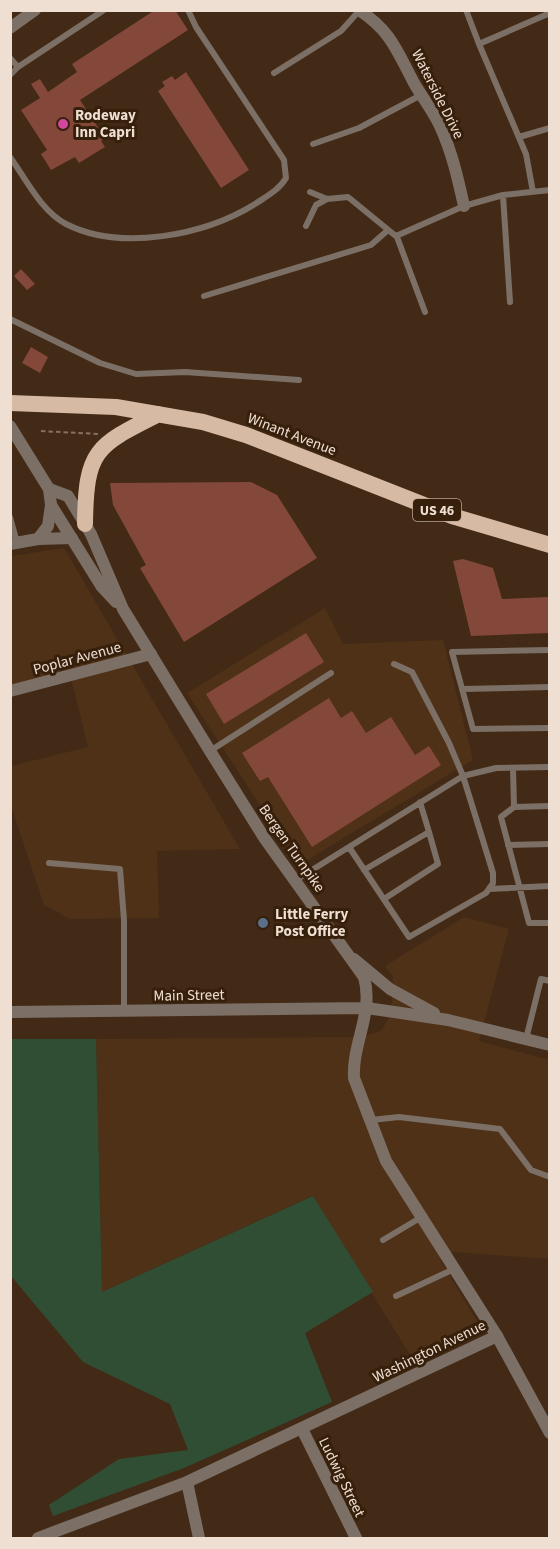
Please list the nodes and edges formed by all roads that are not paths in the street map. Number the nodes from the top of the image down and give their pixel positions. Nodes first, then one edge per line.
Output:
1 (35, 10) edge
2 (104, 10) edge
3 (188, 10) edge
4 (359, 10) edge
5 (466, 10) edge
6 (549, 13) edge
7 (10, 28) edge
8 (479, 44) junction
9 (10, 58) edge
10 (18, 67) junction
11 (274, 73) dead end
12 (10, 75) edge
13 (422, 95) junction
14 (549, 128) edge
15 (519, 137) junction
16 (313, 144) dead end
17 (10, 157) edge
18 (549, 190) edge
19 (310, 192) dead end
20 (533, 192) junction
21 (503, 195) junction
22 (327, 199) junction
23 (464, 206) junction
24 (306, 226) dead end
25 (388, 230) junction
26 (396, 236) junction
27 (204, 296) dead end
28 (510, 302) dead end
29 (425, 312) dead end
30 (10, 319) edge
31 (299, 380) dead end
32 (10, 403) edge
33 (159, 414) junction
34 (10, 426) edge
35 (49, 489) junction
36 (51, 505) junction
37 (10, 517) edge
38 (85, 524) junction
39 (72, 538) junction
40 (38, 539) junction
41 (14, 544) edge
42 (549, 545) edge
43 (123, 609) junction
44 (549, 650) edge
45 (151, 654) junction
46 (394, 664) dead end
47 (331, 673) dead end
48 (549, 687) edge
49 (462, 689) junction
50 (10, 691) edge
51 (549, 728) edge
52 (210, 751) junction
53 (549, 766) edge
54 (513, 768) junction
55 (463, 776) junction
56 (420, 802) junction
57 (549, 806) edge
58 (514, 807) junction
59 (429, 832) junction
60 (549, 844) edge
61 (508, 845) junction
62 (349, 847) junction
63 (50, 863) dead end
64 (364, 870) junction
65 (296, 880) junction
66 (549, 886) edge
67 (520, 888) junction
68 (489, 889) junction
69 (384, 899) junction
70 (549, 923) edge
71 (349, 954) junction
72 (549, 981) edge
73 (367, 1008) junction
74 (124, 1011) junction
75 (10, 1012) edge
76 (448, 1020) junction
77 (526, 1039) junction
78 (549, 1045) edge
79 (370, 1120) junction
80 (549, 1177) edge
81 (420, 1218) junction
82 (383, 1240) dead end
83 (454, 1269) junction
84 (396, 1296) dead end
85 (498, 1336) junction
86 (302, 1429) junction
87 (549, 1433) edge
88 (187, 1482) junction
89 (38, 1539) edge
90 (199, 1539) edge
91 (356, 1539) edge

1 - 7 street
2 - 10 lane
3 - 17 lane
4 - 11 lane
4 - 13 street, Waterside Drive
5 - 8 lane
6 - 8 lane
8 - 15 lane
9 - 10 lane
10 - 12 lane
13 - 16 lane
13 - 23 street, Waterside Drive
14 - 15 lane
15 - 20 lane
18 - 20 lane
19 - 22 lane
20 - 21 lane
21 - 23 lane
21 - 28 lane
22 - 24 lane
22 - 25 lane
23 - 26 lane
25 - 26 lane
25 - 27 lane
26 - 29 lane
30 - 31 lane
32 - 33 highway, Winant Avenue / US 46
33 - 38 highway
33 - 42 highway, Winant Avenue / US 46
34 - 35 street, Bergen Turnpike
35 - 36 street, Bergen Turnpike
35 - 38 street, Bergen Turnpike
36 - 39 street, Bergen Turnpike
36 - 40 street
37 - 41 lane
38 - 43 street, Bergen Turnpike
39 - 40 street
39 - 43 street, Bergen Turnpike
40 - 41 street
43 - 45 street, Bergen Turnpike
44 - 49 lane
45 - 50 street, Poplar Avenue
45 - 52 street, Bergen Turnpike
46 - 55 lane
47 - 52 lane
48 - 49 lane
49 - 51 lane
52 - 65 street, Bergen Turnpike
53 - 54 lane
54 - 55 lane
54 - 58 lane
55 - 56 lane
55 - 68 lane
56 - 59 lane
56 - 62 lane
57 - 58 lane
58 - 61 lane
59 - 64 lane
59 - 69 lane
60 - 61 lane
61 - 67 lane
62 - 64 lane
62 - 65 lane
63 - 74 lane
64 - 69 lane
65 - 71 street, Bergen Turnpike
66 - 67 lane
67 - 68 lane
67 - 70 lane
68 - 69 lane
71 - 73 street, Bergen Turnpike
71 - 76 street
72 - 77 lane
73 - 74 street, Main Street
73 - 76 street
73 - 79 street, Washington Avenue
74 - 75 street, Main Street
76 - 77 street
77 - 78 street
79 - 80 lane
79 - 81 street, Washington Avenue
81 - 82 lane
81 - 83 street, Washington Avenue
83 - 84 lane
83 - 85 street, Washington Avenue
85 - 86 street, Washington Avenue
85 - 87 street
86 - 88 street, Washington Avenue
86 - 91 street, Ludwig Street
88 - 89 street, Washington Avenue
88 - 90 street

